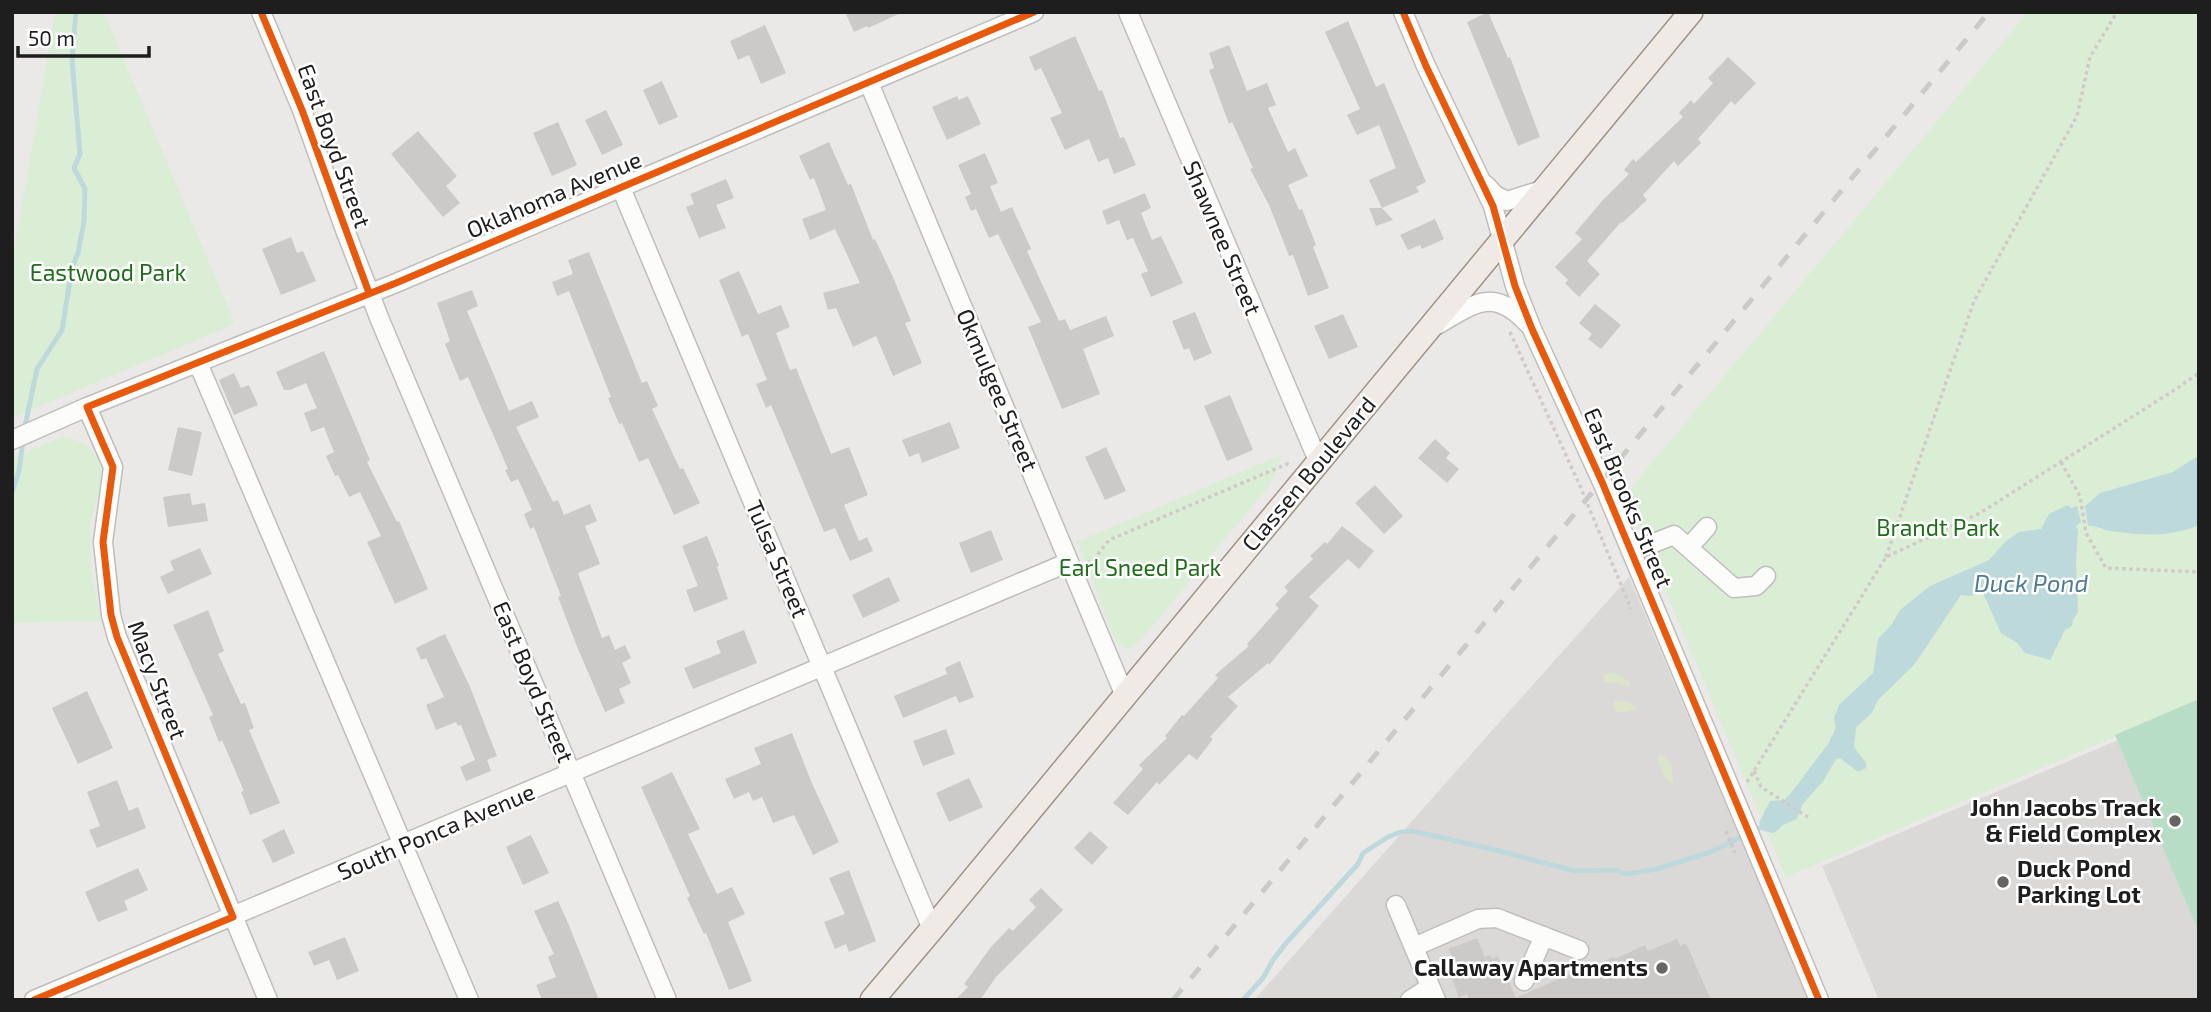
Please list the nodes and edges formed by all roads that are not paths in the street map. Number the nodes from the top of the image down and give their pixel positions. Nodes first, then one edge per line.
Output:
1 (261, 12) edge
2 (1034, 12) edge
3 (1128, 12) edge
4 (1404, 12) edge
5 (1691, 12) edge
6 (869, 83) junction
7 (1479, 177) junction
8 (621, 188) junction
9 (1545, 189) junction
10 (1503, 240) junction
11 (369, 293) junction
12 (1429, 328) junction
13 (1532, 329) junction
14 (198, 363) junction
15 (87, 407) junction
16 (12, 440) edge
17 (1314, 468) junction
18 (1706, 527) dead end
19 (1689, 547) junction
20 (1631, 552) junction
21 (1070, 565) junction
22 (1766, 576) dead end
23 (822, 667) junction
24 (1125, 696) junction
25 (572, 774) junction
26 (403, 846) junction
27 (1396, 905) dead end
28 (233, 917) junction
29 (932, 929) junction
30 (1544, 936) junction
31 (1414, 947) junction
32 (1579, 950) dead end
33 (1524, 981) dead end
34 (1433, 993) edge
35 (34, 1000) edge
36 (268, 1000) edge
37 (468, 1000) edge
38 (667, 1000) edge
39 (872, 1000) edge
40 (1410, 1000) edge
41 (1819, 1000) edge

1 - 11 street, East Boyd Street
2 - 6 street, Oklahoma Avenue
3 - 17 street, Shawnee Street
4 - 7 street, East Brooks Street
5 - 9 main road, Classen Boulevard
6 - 8 street, Oklahoma Avenue
6 - 21 street, Okmulgee Street
7 - 9 street
7 - 10 street, East Brooks Street
8 - 11 street, Oklahoma Avenue
8 - 23 street, Tulsa Street
9 - 10 main road, Classen Boulevard
10 - 12 main road, Classen Boulevard
10 - 13 street, East Brooks Street
11 - 14 street, Oklahoma Avenue
11 - 25 street, East Boyd Street
12 - 13 street
12 - 17 main road, Classen Boulevard
13 - 20 street, East Brooks Street
14 - 15 street, Oklahoma Avenue
14 - 26 street
15 - 16 street, Oklahoma Avenue
15 - 28 street, Macy Street
17 - 24 main road, Classen Boulevard
18 - 19 street
19 - 20 street
19 - 22 street
20 - 41 street, East Brooks Street
21 - 23 street, South Ponca Avenue
21 - 24 street, Okmulgee Street
23 - 25 street, South Ponca Avenue
23 - 29 street, Tulsa Street
24 - 29 main road, Classen Boulevard
25 - 26 street, South Ponca Avenue
25 - 38 street, East Boyd Street
26 - 28 street, South Ponca Avenue
26 - 37 street
27 - 31 street
28 - 35 street, South Ponca Avenue
28 - 36 street, Macy Street
29 - 39 main road, Classen Boulevard
30 - 31 street
30 - 32 street
30 - 33 street
31 - 34 street
34 - 40 street

